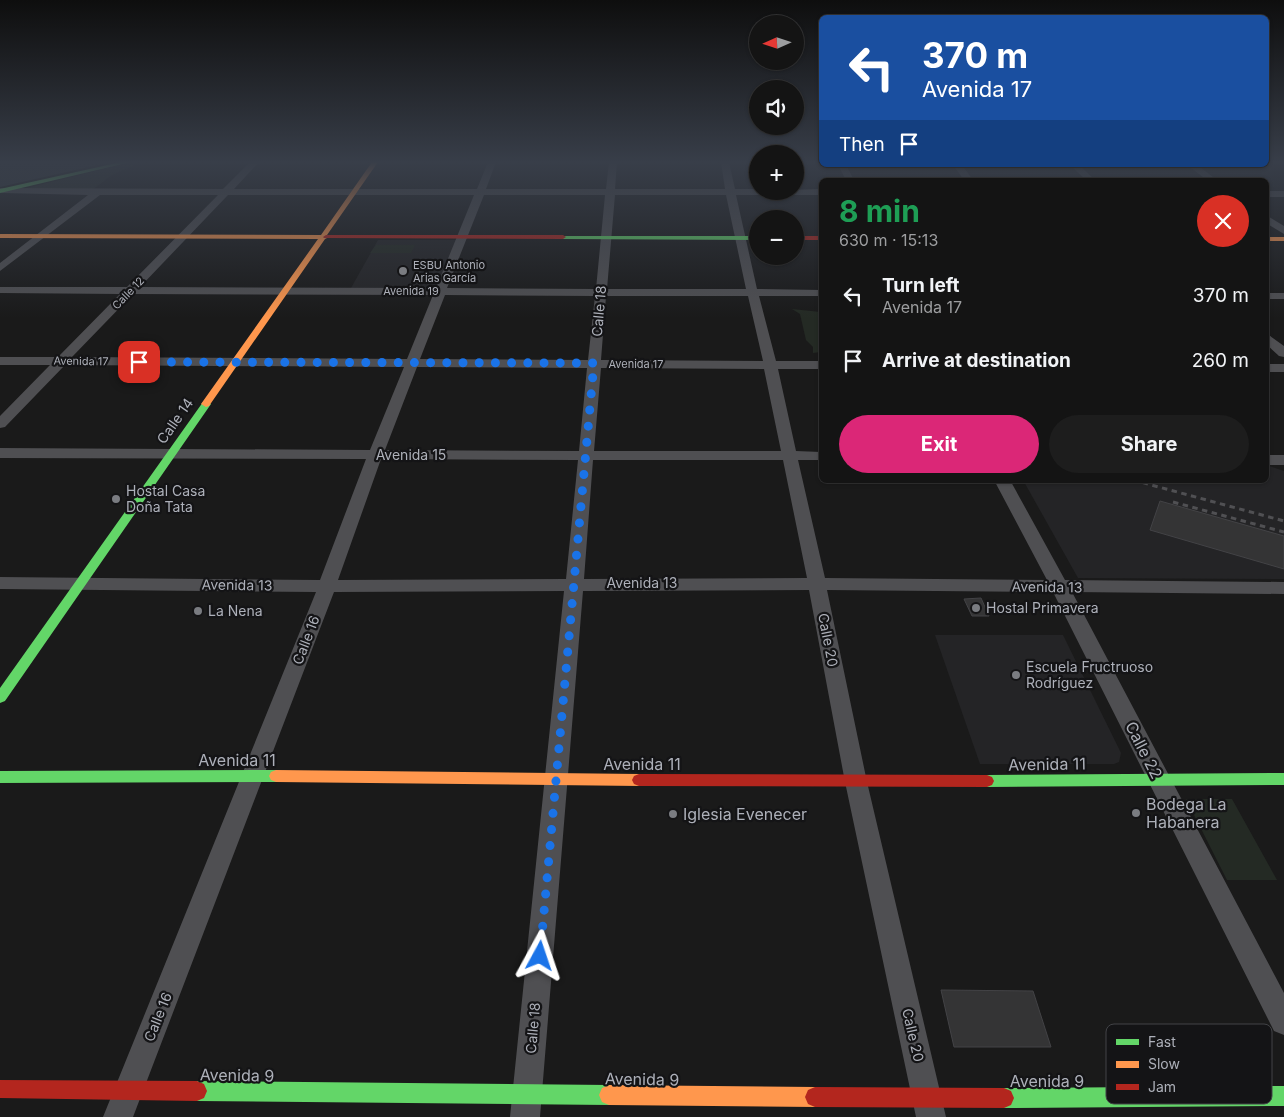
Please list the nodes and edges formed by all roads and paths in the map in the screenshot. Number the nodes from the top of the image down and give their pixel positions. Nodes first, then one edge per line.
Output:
1 (69, 214) edge
2 (204, 214) edge
3 (339, 214) edge
4 (470, 214) edge
5 (608, 214) edge
6 (739, 214) edge
7 (1269, 220) edge
8 (1284, 231) edge
9 (0, 236) edge
10 (41, 236) junction
11 (183, 236) junction
12 (323, 237) junction
13 (461, 237) junction
14 (606, 238) junction
15 (748, 238) edge
16 (804, 238) edge
17 (819, 238) edge
18 (1269, 239) edge
19 (1284, 239) edge
20 (0, 268) edge
21 (0, 290) edge
22 (131, 291) junction
23 (285, 291) junction
24 (440, 292) junction
25 (601, 292) junction
26 (753, 293) junction
27 (819, 293) edge
28 (1269, 296) edge
29 (1284, 296) edge
30 (1269, 340) edge
31 (1284, 353) edge
32 (0, 361) edge
33 (62, 361) junction
34 (234, 363) junction
35 (594, 363) junction
36 (411, 364) junction
37 (770, 364) junction
38 (819, 365) edge
39 (1269, 368) edge
40 (1284, 368) edge
41 (0, 424) edge
42 (0, 454) edge
43 (375, 455) junction
44 (170, 456) junction
45 (586, 456) junction
46 (790, 456) junction
47 (819, 456) edge
48 (1269, 460) edge
49 (1284, 460) edge
50 (1004, 483) edge
51 (0, 582) edge
52 (80, 583) junction
53 (574, 583) junction
54 (816, 584) junction
55 (327, 586) junction
56 (1060, 587) junction
57 (1284, 588) edge
58 (0, 698) edge
59 (253, 776) junction
60 (0, 777) edge
61 (1159, 779) junction
62 (1284, 779) edge
63 (556, 780) junction
64 (856, 782) junction
65 (1284, 1021) edge
66 (0, 1089) edge
67 (129, 1090) junction
68 (527, 1094) junction
69 (1106, 1097) edge
70 (927, 1098) junction
71 (118, 1117) edge
72 (525, 1117) edge
73 (931, 1117) edge

1 - 10 street
2 - 11 street, Calle 12
3 - 12 main road, Calle 14
4 - 13 street, Calle 16
5 - 14 street, Calle 18
6 - 15 street, Calle 20
7 - 8 street
9 - 10 main road
10 - 11 main road
10 - 20 street
11 - 12 main road
11 - 22 street, Calle 12
12 - 13 main road
12 - 23 main road, Calle 14
13 - 14 main road
13 - 24 street, Calle 16
14 - 15 main road
14 - 25 street, Calle 18
15 - 26 street, Calle 20
16 - 17 main road
18 - 19 main road
21 - 22 street, Avenida 19
22 - 23 street, Avenida 19
22 - 33 street, Calle 12
23 - 24 street, Avenida 19
23 - 34 main road, Calle 14
24 - 25 street, Avenida 19
24 - 36 street, Calle 16
25 - 26 street, Avenida 19
25 - 35 street, Calle 18
26 - 27 street, Avenida 19
26 - 37 street, Calle 20
28 - 29 street
30 - 31 street
32 - 33 street, Avenida 17
33 - 34 street, Avenida 17
33 - 41 street, Calle 12
34 - 36 street, Avenida 17
34 - 44 main road, Calle 14
35 - 36 street, Avenida 17
35 - 37 street, Avenida 17
35 - 45 street, Calle 18
36 - 43 street, Calle 16
37 - 38 street, Avenida 17
37 - 46 street, Calle 20
39 - 40 street
42 - 44 street, Avenida 15
43 - 44 street, Avenida 15
43 - 45 street, Avenida 15
43 - 55 street, Calle 16
44 - 52 main road, Calle 14
45 - 46 street, Avenida 15
45 - 53 street, Calle 18
46 - 47 street, Avenida 15
46 - 54 street, Calle 20
48 - 49 street
50 - 56 street, Calle 22
51 - 52 street, Avenida 13
52 - 55 street, Avenida 13
52 - 58 main road, Calle 14
53 - 54 street, Avenida 13
53 - 55 street, Avenida 13
53 - 63 street, Calle 18
54 - 56 street, Avenida 13
54 - 64 street, Calle 20
55 - 59 street, Calle 16
56 - 57 street, Avenida 13
56 - 61 street, Calle 22
59 - 60 main road, Avenida 11
59 - 63 main road, Avenida 11
59 - 67 street, Calle 16
61 - 62 main road, Avenida 11
61 - 64 main road, Avenida 11
61 - 65 street, Calle 22
63 - 64 main road, Avenida 11
63 - 68 street, Calle 18
64 - 70 street, Calle 20
66 - 67 main road, Avenida 9
67 - 68 main road, Avenida 9
67 - 71 street, Calle 16
68 - 70 main road, Avenida 9
68 - 72 street, Calle 18
69 - 70 main road, Avenida 9
70 - 73 street, Calle 20

